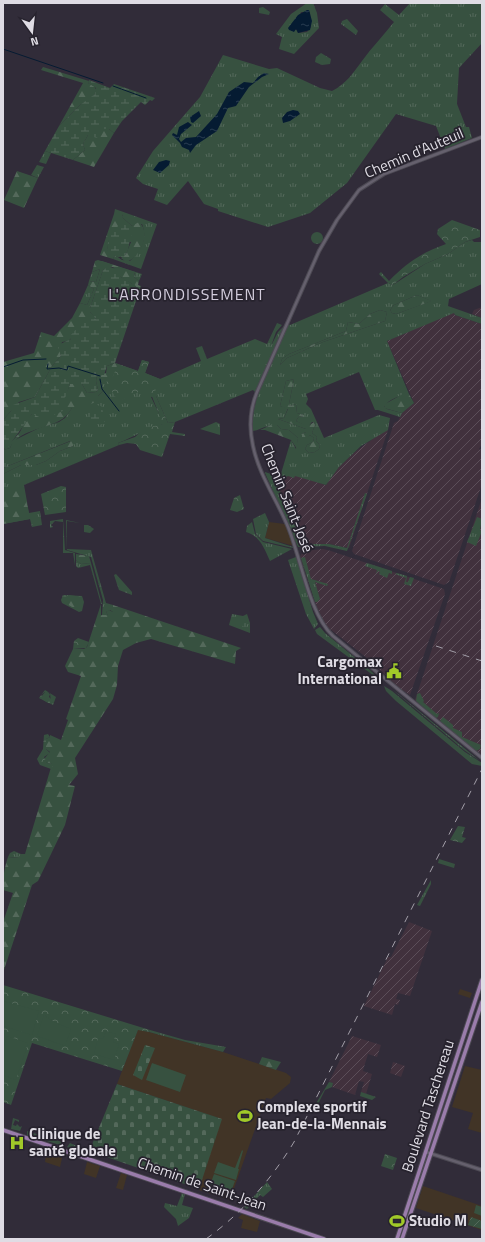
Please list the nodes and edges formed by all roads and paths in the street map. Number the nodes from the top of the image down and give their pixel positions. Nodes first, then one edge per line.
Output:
1 (482, 137) edge
2 (356, 193) joint
3 (482, 758) edge
4 (482, 980) edge
5 (482, 1002) edge
6 (3, 1130) edge
7 (428, 1152) junction
8 (482, 1170) edge
9 (324, 1239) edge
10 (397, 1239) edge
11 (402, 1239) edge

1 - 2 street, Chemin d'Auteuil
2 - 3 street, Chemin Saint-José
4 - 7 main road, Boulevard Taschereau
5 - 7 main road, Boulevard Taschereau
6 - 9 main road, Chemin de Saint-Jean
7 - 8 street
7 - 10 main road, Boulevard Taschereau
7 - 11 main road, Boulevard Taschereau

